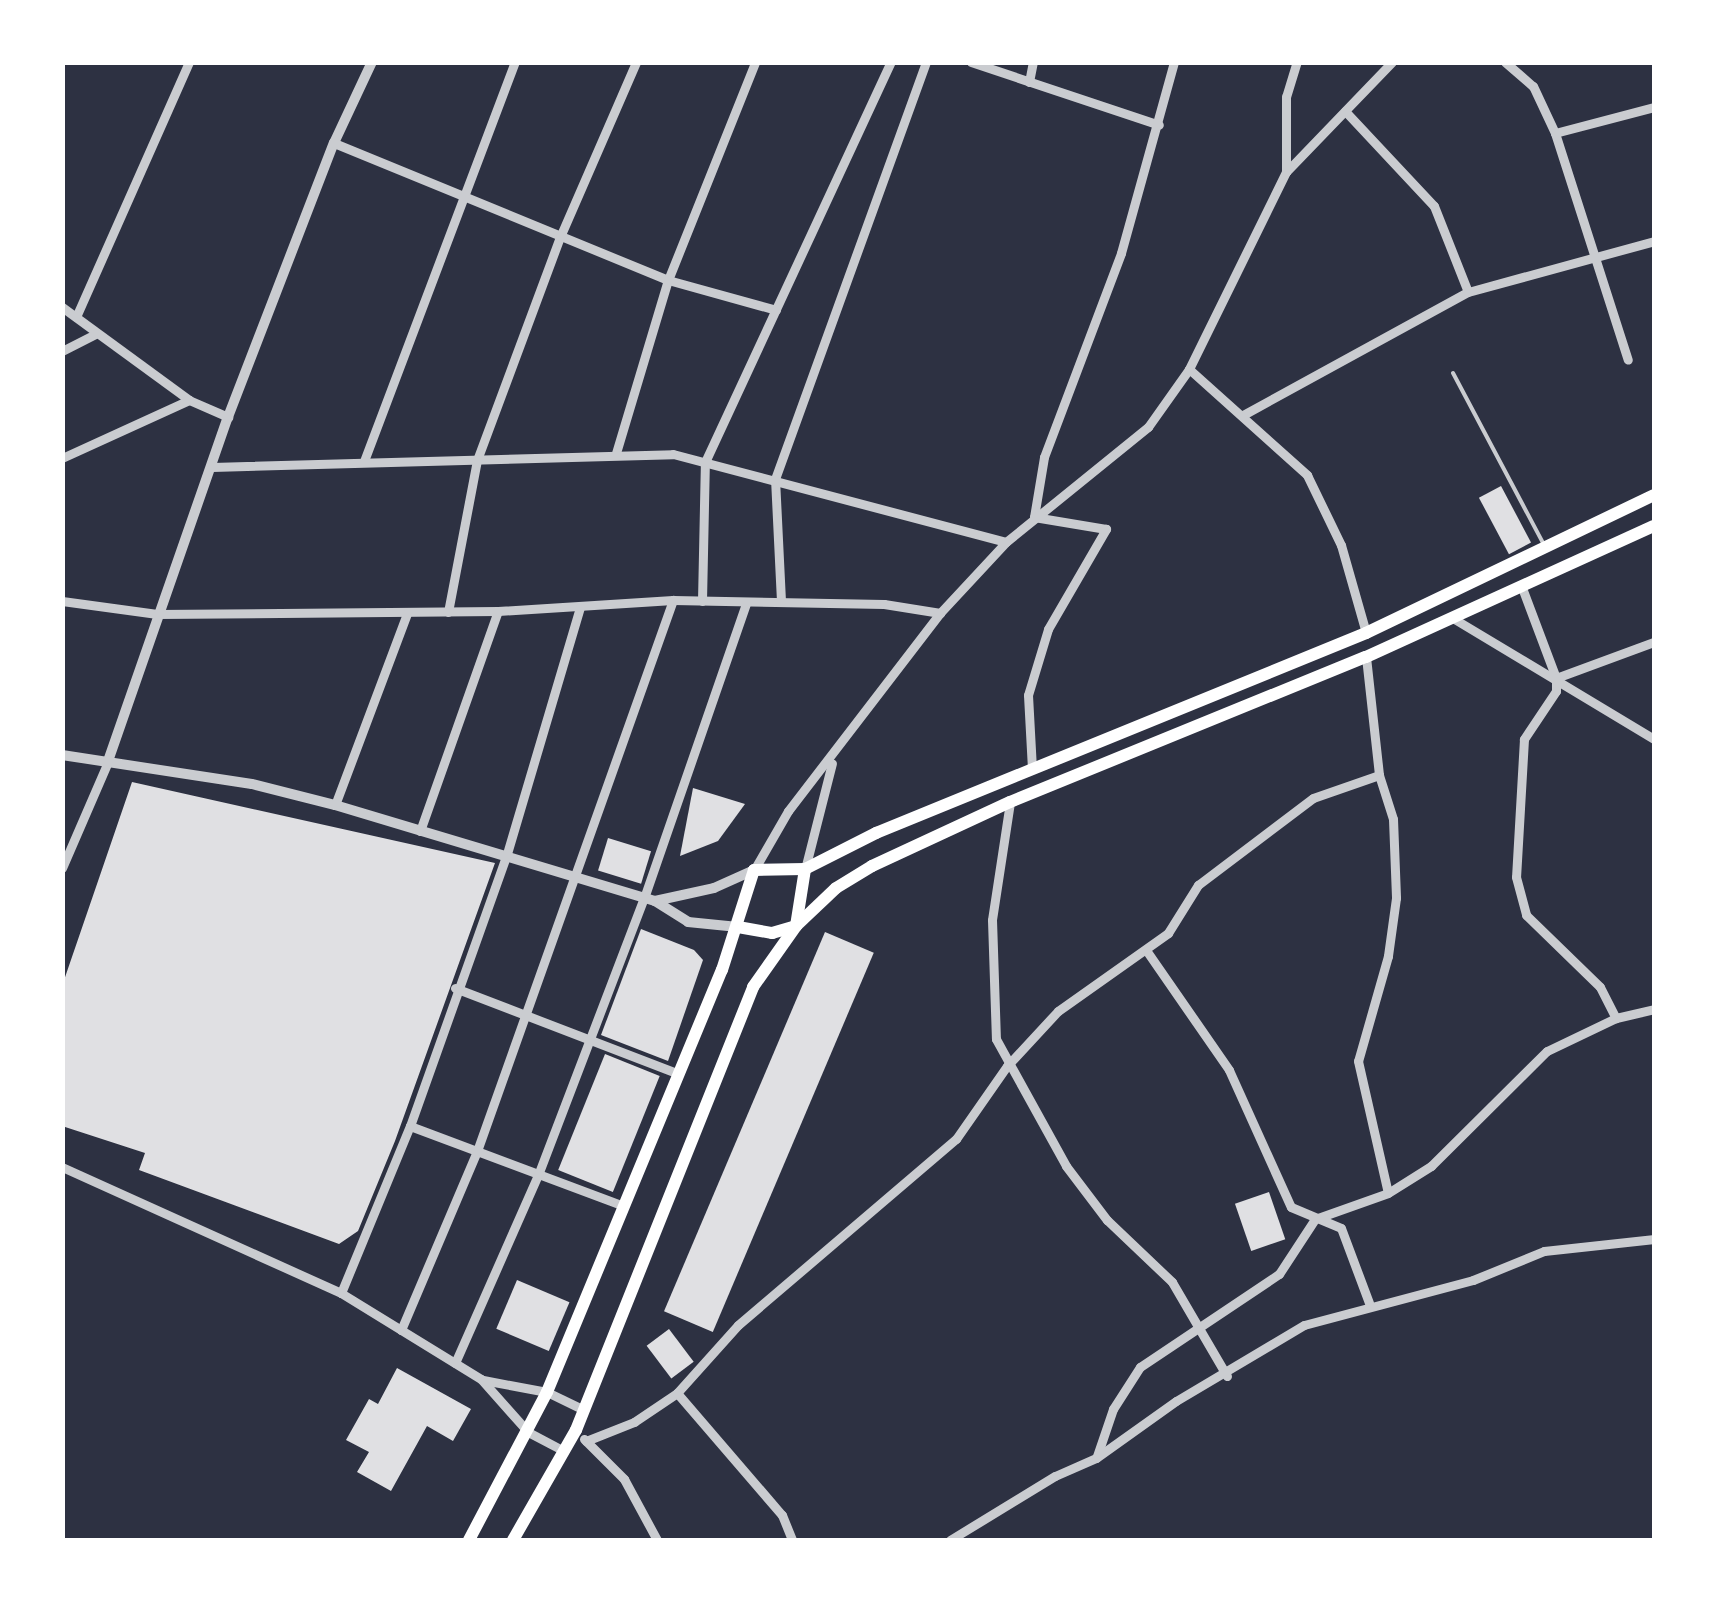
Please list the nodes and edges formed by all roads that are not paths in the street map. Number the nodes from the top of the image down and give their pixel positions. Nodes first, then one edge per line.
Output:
1 (189, 62) edge
2 (372, 62) edge
3 (515, 62) edge
4 (636, 62) edge
5 (755, 62) edge
6 (891, 62) edge
7 (926, 62) edge
8 (972, 62) edge
9 (1034, 62) edge
10 (1174, 62) edge
11 (1297, 62) edge
12 (1392, 62) edge
13 (1506, 62) edge
14 (1029, 82) junction
15 (1654, 107) edge
16 (1345, 111) junction
17 (1159, 124) junction
18 (1555, 133) junction
19 (334, 143) junction
20 (1286, 172) junction
21 (466, 196) junction
22 (560, 236) junction
23 (1654, 240) edge
24 (1595, 257) junction
25 (668, 280) junction
26 (1468, 292) junction
27 (62, 307) edge
28 (776, 310) junction
29 (76, 316) junction
30 (96, 334) junction
31 (62, 351) edge
32 (1628, 360) dead end
33 (1189, 369) junction
34 (1453, 373) dead end
35 (189, 400) junction
36 (1244, 415) junction
37 (228, 416) junction
38 (616, 453) junction
39 (62, 458) edge
40 (477, 460) junction
41 (364, 461) junction
42 (705, 462) junction
43 (212, 467) junction
44 (775, 479) junction
45 (1654, 495) edge
46 (1034, 517) junction
47 (1654, 526) edge
48 (1006, 542) junction
49 (1546, 547) junction
50 (1520, 583) junction
51 (672, 600) junction
52 (62, 601) edge
53 (702, 601) junction
54 (780, 601) junction
55 (746, 603) junction
56 (580, 607) junction
57 (498, 611) junction
58 (448, 612) junction
59 (940, 612) junction
60 (407, 613) junction
61 (157, 614) junction
62 (1451, 617) junction
63 (1366, 633) junction
64 (1654, 642) edge
65 (1366, 657) junction
66 (1556, 678) junction
67 (1654, 739) edge
68 (62, 755) edge
69 (833, 760) junction
70 (108, 764) junction
71 (1032, 769) junction
72 (1379, 775) junction
73 (1010, 802) junction
74 (336, 805) junction
75 (420, 831) junction
76 (506, 857) junction
77 (62, 868) edge
78 (805, 869) junction
79 (754, 870) junction
80 (572, 876) junction
81 (650, 900) junction
82 (796, 926) junction
83 (738, 927) junction
84 (1146, 950) junction
85 (456, 988) junction
86 (1654, 1010) edge
87 (521, 1015) junction
88 (1616, 1018) junction
89 (587, 1040) junction
90 (1007, 1066) junction
91 (678, 1074) junction
92 (410, 1126) junction
93 (477, 1152) junction
94 (62, 1167) edge
95 (538, 1174) junction
96 (1388, 1193) junction
97 (624, 1206) junction
98 (1315, 1219) junction
99 (1654, 1239) edge
100 (341, 1293) junction
101 (1369, 1303) junction
102 (1198, 1324) junction
103 (401, 1330) junction
104 (455, 1363) junction
105 (1227, 1376) junction
106 (480, 1379) junction
107 (547, 1392) junction
108 (676, 1393) junction
109 (584, 1410) junction
110 (528, 1432) junction
111 (581, 1435) junction
112 (564, 1451) junction
113 (1096, 1458) junction
114 (469, 1540) edge
115 (513, 1540) edge
116 (657, 1540) edge
117 (792, 1540) edge
118 (950, 1540) edge

1 - 29 street
2 - 19 street
3 - 21 street
4 - 22 street
5 - 25 street
6 - 28 street
7 - 44 street
8 - 14 street
9 - 14 street
10 - 17 street
11 - 20 street
12 - 16 street
13 - 18 street
14 - 17 street
15 - 18 street
16 - 20 street
16 - 26 street
17 - 46 street
18 - 24 street
19 - 21 street
19 - 37 street
20 - 33 street
21 - 22 street
21 - 41 street
22 - 25 street
22 - 40 street
23 - 24 street
24 - 26 street
24 - 32 street
25 - 28 street
25 - 38 street
26 - 36 street
27 - 29 street
28 - 42 street
29 - 30 street
30 - 31 street
30 - 35 street
33 - 36 street
33 - 46 street
34 - 49 lane
35 - 37 street
35 - 39 street
36 - 63 street
37 - 43 street
38 - 40 street
38 - 42 street
40 - 41 street
40 - 58 street
41 - 43 street
42 - 44 street
42 - 53 street
43 - 61 street
44 - 48 street
44 - 54 street
45 - 49 main road
46 - 48 street
46 - 71 street
47 - 50 main road
48 - 59 street
49 - 63 main road
50 - 62 main road
50 - 66 street
51 - 53 street
51 - 56 street
51 - 80 street
52 - 61 street
53 - 55 street
54 - 55 street
54 - 59 street
55 - 81 street
56 - 57 street
56 - 76 street
57 - 58 street
57 - 75 street
58 - 60 street
59 - 69 street
60 - 61 street
60 - 74 street
61 - 70 street
62 - 65 main road
62 - 66 street
63 - 71 main road
64 - 66 street
65 - 72 street
65 - 73 main road
66 - 67 street
66 - 88 street
68 - 70 street
69 - 78 street
69 - 79 street
70 - 74 street
70 - 77 street
71 - 78 main road
72 - 84 street
72 - 96 street
73 - 82 main road
73 - 90 street
74 - 75 street
75 - 76 street
76 - 80 street
76 - 85 street
78 - 79 main road
78 - 82 main road
79 - 81 street
79 - 83 main road
80 - 81 street
80 - 87 street
81 - 83 street
81 - 89 street
82 - 83 main road
82 - 109 main road
83 - 91 main road
84 - 90 street
84 - 98 street
85 - 87 street
85 - 92 street
86 - 88 street
87 - 89 street
87 - 93 street
88 - 96 street
89 - 91 street
89 - 95 street
90 - 102 street
90 - 108 street
91 - 97 main road
92 - 93 street
92 - 100 street
93 - 95 street
93 - 103 street
94 - 100 street
95 - 97 street
95 - 104 street
96 - 98 street
97 - 107 main road
98 - 101 street
98 - 102 street
99 - 101 street
100 - 103 street
101 - 105 street
102 - 105 street
102 - 113 street
103 - 104 street
104 - 106 street
105 - 113 street
106 - 107 street
106 - 110 street
107 - 109 street
107 - 110 main road
108 - 111 street
108 - 117 street
109 - 111 main road
110 - 112 street
110 - 114 main road
111 - 112 main road
111 - 116 street
112 - 115 main road
113 - 118 street

